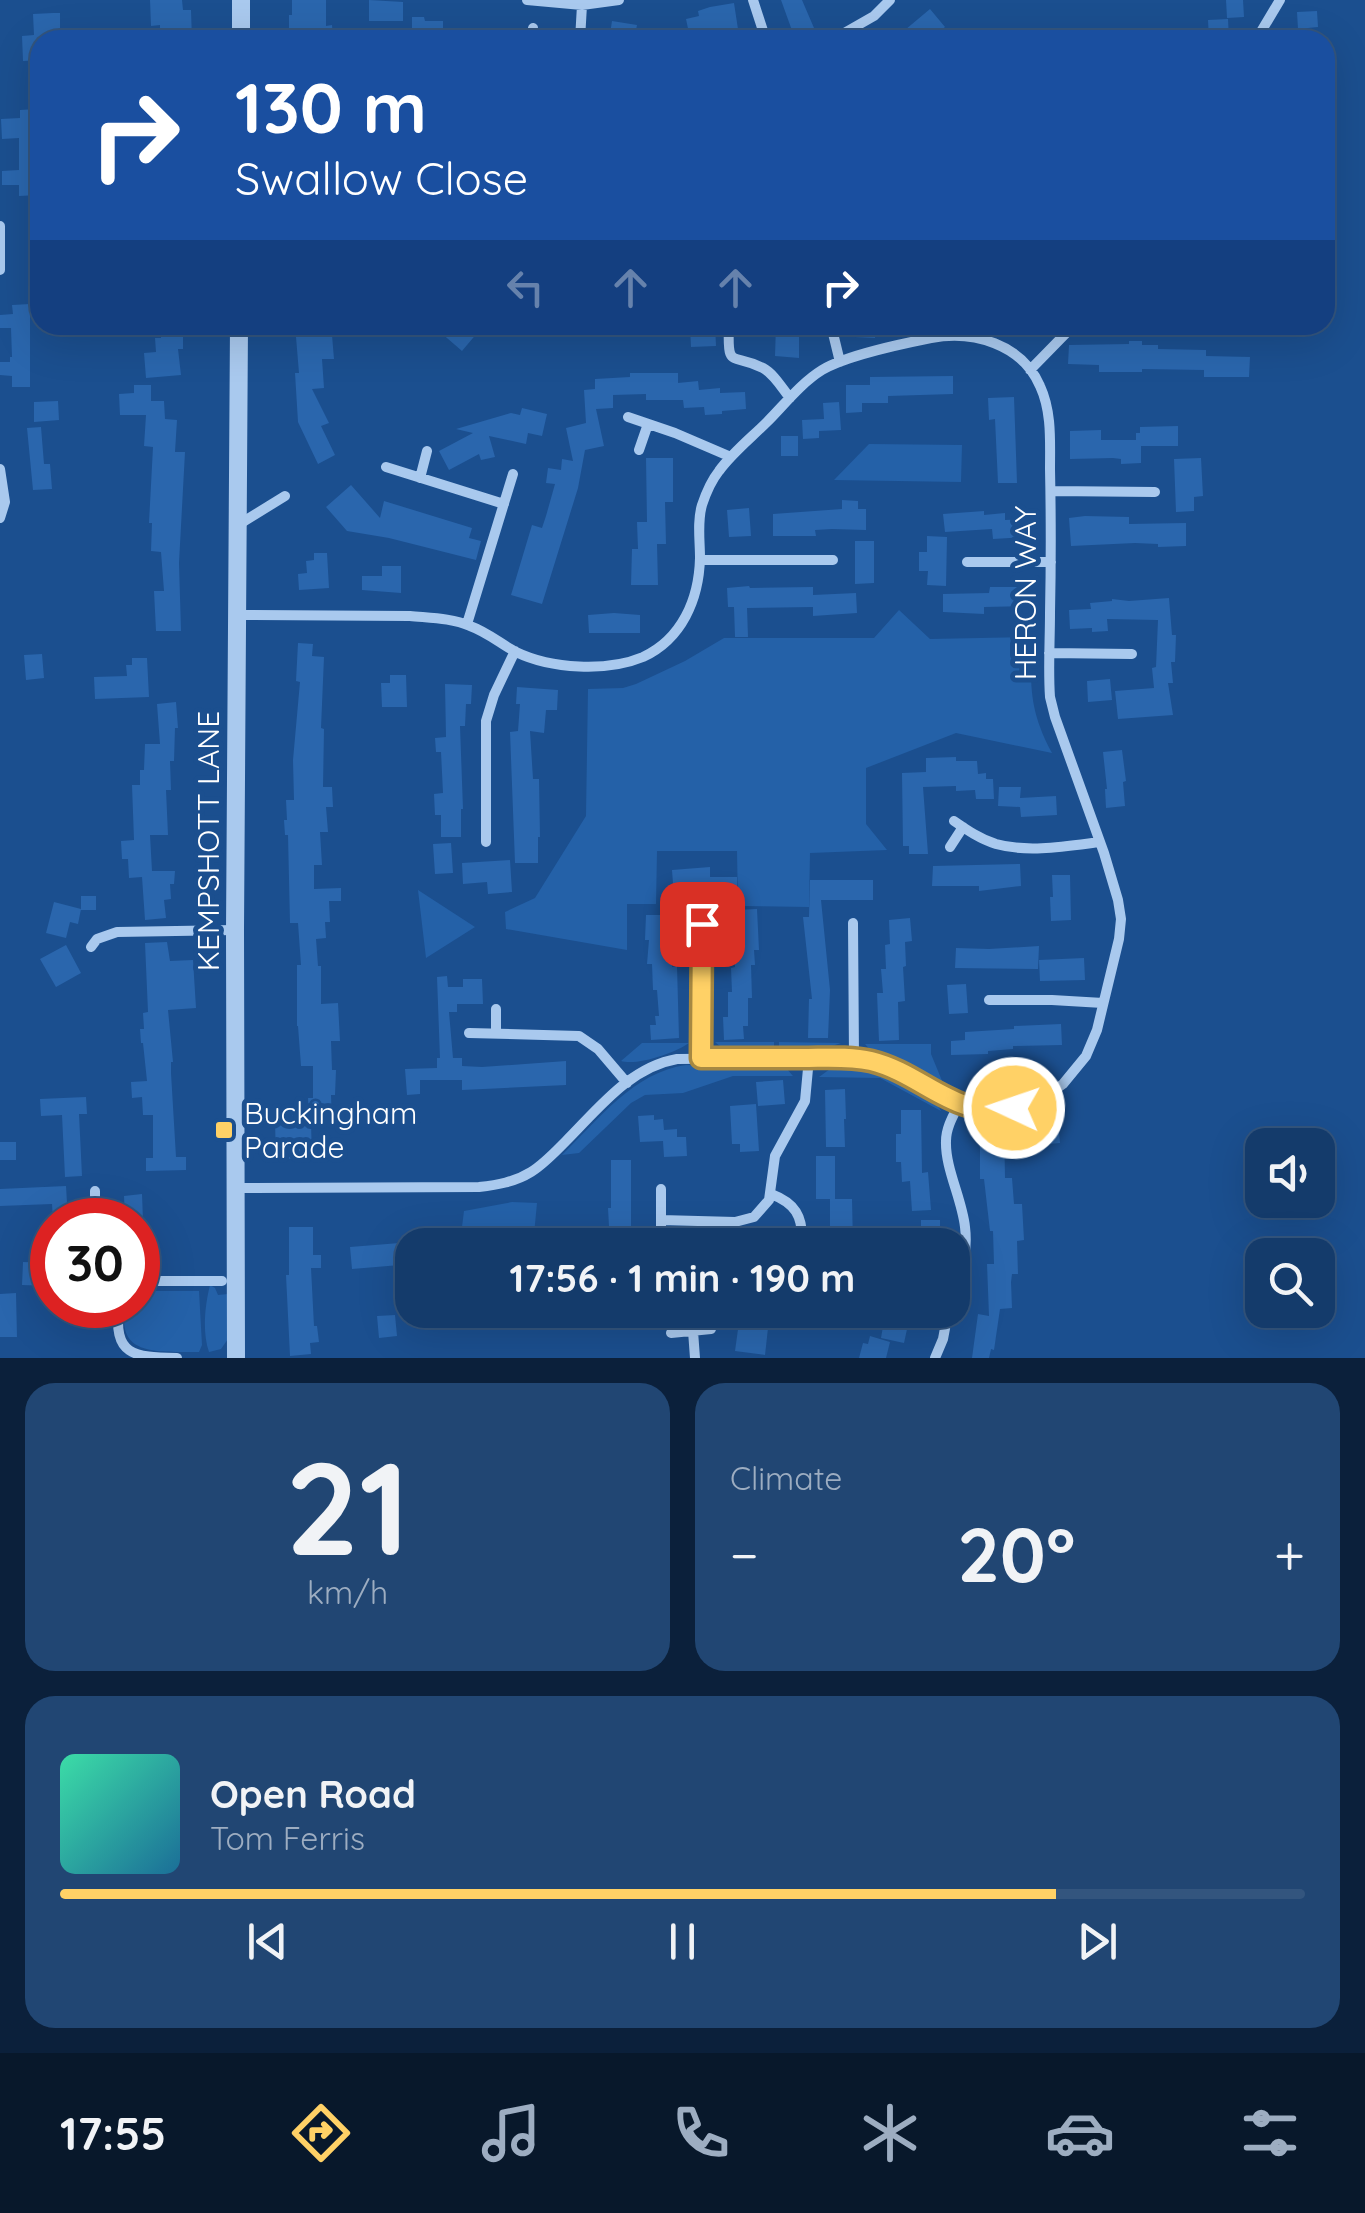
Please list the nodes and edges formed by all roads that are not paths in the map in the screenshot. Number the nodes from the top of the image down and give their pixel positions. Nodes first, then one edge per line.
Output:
1 (241, 0) edge
2 (526, 0) edge
3 (620, 0) edge
4 (753, 0) edge
5 (890, 0) edge
6 (1280, 0) edge
7 (582, 5) junction
8 (241, 30) edge
9 (581, 30) edge
10 (763, 30) edge
11 (850, 30) edge
12 (1262, 30) edge
13 (0, 226) edge
14 (0, 243) edge
15 (0, 270) edge
16 (239, 335) edge
17 (729, 335) edge
18 (833, 335) edge
19 (921, 335) edge
20 (1064, 335) edge
21 (922, 340) junction
22 (840, 362) junction
23 (1030, 370) junction
24 (790, 398) junction
25 (628, 417) dead end
26 (648, 424) junction
27 (639, 450) dead end
28 (427, 451) dead end
29 (731, 457) junction
30 (386, 467) dead end
31 (0, 469) edge
32 (513, 474) dead end
33 (420, 478) junction
34 (1051, 491) junction
35 (1156, 492) dead end
36 (285, 496) dead end
37 (504, 504) junction
38 (0, 518) edge
39 (238, 525) junction
40 (700, 560) junction
41 (832, 560) dead end
42 (968, 562) dead end
43 (1051, 562) junction
44 (238, 615) junction
45 (468, 624) junction
46 (515, 651) junction
47 (1049, 653) junction
48 (1132, 654) dead end
49 (486, 842) dead end
50 (1100, 842) junction
51 (950, 848) dead end
52 (853, 923) dead end
53 (702, 924) dead end
54 (235, 930) junction
55 (91, 947) dead end
56 (989, 1000) dead end
57 (1103, 1004) junction
58 (496, 1009) dead end
59 (470, 1033) dead end
60 (496, 1033) junction
61 (701, 1058) junction
62 (809, 1058) junction
63 (854, 1058) junction
64 (627, 1083) junction
65 (959, 1104) junction
66 (237, 1188) junction
67 (661, 1188) dead end
68 (95, 1191) dead end
69 (771, 1194) junction
70 (95, 1198) edge
71 (661, 1220) junction
72 (661, 1228) edge
73 (802, 1228) edge
74 (964, 1228) edge
75 (222, 1280) dead end
76 (160, 1281) edge
77 (119, 1328) edge
78 (944, 1328) edge
79 (710, 1329) dead end
80 (693, 1331) junction
81 (671, 1334) dead end
82 (177, 1358) edge
83 (236, 1358) edge
84 (695, 1358) edge
85 (935, 1358) edge

1 - 8 street
2 - 7 street
3 - 7 street
4 - 10 street
5 - 11 street
6 - 12 street
7 - 9 street
13 - 14 street
14 - 15 street
16 - 39 street, KEMPSHOTT LANE
17 - 24 street
18 - 22 street
19 - 21 street
20 - 23 street
21 - 22 street
21 - 23 street
22 - 24 street
23 - 34 street, HERON WAY
24 - 29 street
25 - 26 street
26 - 27 street
26 - 29 street
28 - 33 street
29 - 40 street
30 - 33 street
31 - 38 street
32 - 37 street
33 - 37 street
34 - 35 street
34 - 43 street, HERON WAY
36 - 39 street
37 - 45 street
39 - 44 street, KEMPSHOTT LANE
40 - 41 street
40 - 46 street
42 - 43 street
43 - 47 street, HERON WAY
44 - 45 street
44 - 54 street, KEMPSHOTT LANE
45 - 46 street
46 - 49 street
47 - 48 street
47 - 50 street, HERON WAY
50 - 51 street
50 - 57 street, HERON WAY
52 - 63 street
53 - 61 street
54 - 55 street
54 - 66 street, KEMPSHOTT LANE
56 - 57 street
57 - 65 street, HERON WAY
58 - 60 street
59 - 60 street
60 - 64 street
61 - 62 street, HERON WAY
61 - 64 street, HERON WAY
62 - 63 street, HERON WAY
62 - 69 street
63 - 65 street, HERON WAY
64 - 66 street, HERON WAY
65 - 74 street
66 - 83 street, KEMPSHOTT LANE
67 - 71 street
68 - 70 street
69 - 71 street
69 - 73 street
71 - 72 street
75 - 76 street
77 - 82 street
78 - 85 street
79 - 80 street
80 - 81 street
80 - 84 street

